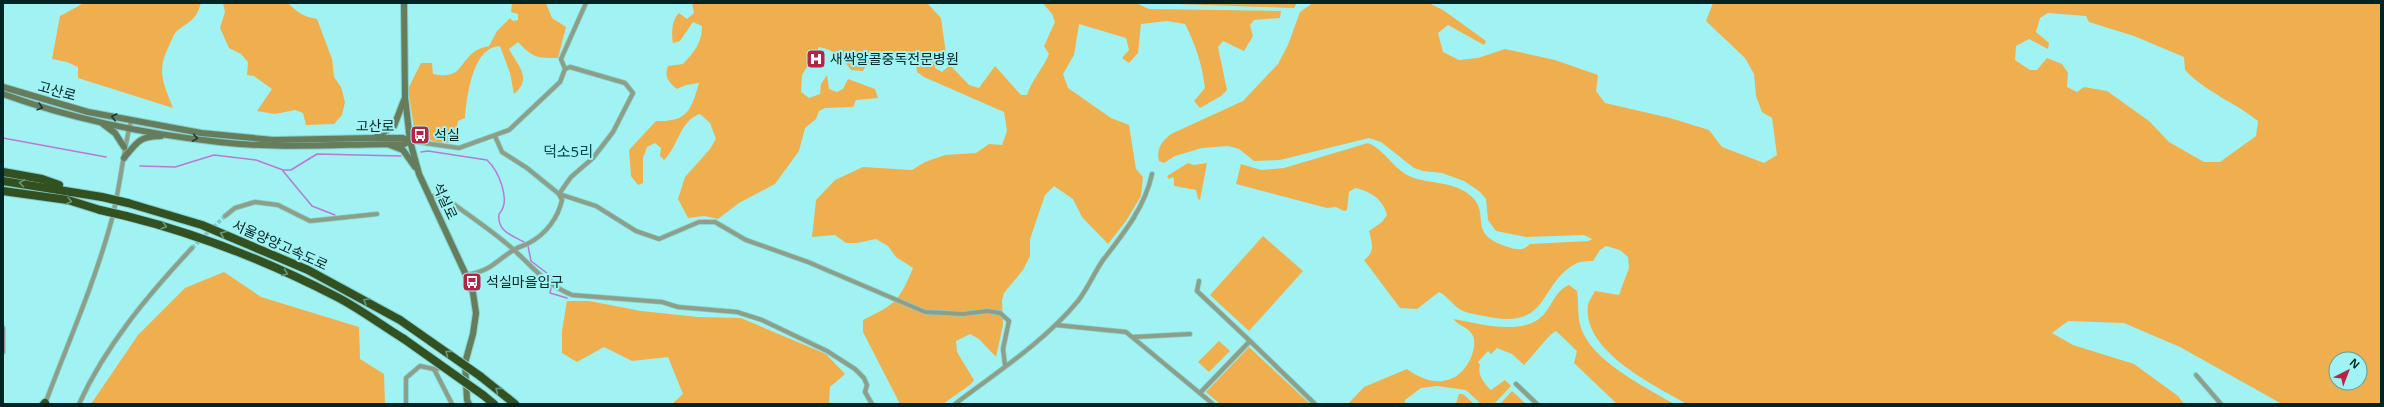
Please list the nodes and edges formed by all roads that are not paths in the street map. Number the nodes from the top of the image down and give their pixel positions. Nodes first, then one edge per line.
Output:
1 (404, 3) edge
2 (586, 3) edge
3 (565, 69) junction
4 (3, 87) edge
5 (3, 94) edge
6 (405, 97) junction
7 (100, 122) junction
8 (130, 124) junction
9 (176, 135) junction
10 (495, 136) junction
11 (375, 138) junction
12 (410, 141) junction
13 (386, 144) junction
14 (124, 147) junction
15 (124, 158) junction
16 (3, 172) edge
17 (419, 174) junction
18 (1152, 174) dead end
19 (3, 181) edge
20 (3, 192) edge
21 (81, 192) junction
22 (559, 194) junction
23 (429, 196) junction
24 (377, 214) dead end
25 (224, 216) tunnel mouth
26 (192, 248) tunnel mouth
27 (514, 250) junction
28 (466, 275) junction
29 (1199, 281) dead end
30 (1056, 324) junction
31 (3, 328) edge
32 (1190, 334) dead end
33 (1134, 337) junction
34 (1250, 341) junction
35 (3, 352) edge
36 (1005, 365) junction
37 (434, 369) junction
38 (464, 374) junction
39 (2196, 375) dead end
40 (1516, 384) dead end
41 (1200, 393) junction
42 (44, 404) edge
43 (79, 404) edge
44 (406, 404) edge
45 (452, 404) edge
46 (469, 404) edge
47 (494, 404) edge
48 (515, 404) edge
49 (872, 404) edge
50 (955, 404) edge
51 (1214, 404) edge
52 (1315, 404) edge
53 (1537, 404) edge
54 (2221, 404) edge

1 - 6 street, 석실로
2 - 3 street
3 - 10 street
3 - 22 street
8 -> 4 street, 고산로
5 -> 7 street, 고산로
6 - 11 street
6 - 12 street, 석실로
7 - 8 street, 고산로
7 - 14 street
8 - 9 street, 고산로
8 - 11 street, 고산로
8 - 14 street
9 -> 13 street, 고산로
9 - 15 street
10 - 12 street
10 - 22 street
11 - 12 street, 고산로
12 - 13 street, 고산로
12 - 17 street, 석실로
13 - 17 street
14 - 15 street
15 - 42 street
16 - 21 highway
17 - 23 street, 석실로
18 - 30 street
21 -> 19 highway, 서울양양고속도로
20 -> 47 highway, 서울양양고속도로, bridge
48 -> 21 highway, 서울양양고속도로, bridge
22 - 27 street
22 - 36 street
23 - 27 street
23 - 28 street, 석실로
24 - 25 street
26 - 43 street
27 - 28 street
27 - 49 street
28 - 38 street, 석실로
29 - 34 street
30 - 33 street
30 - 36 street
31 - 35 street
32 - 33 street
33 - 41 street
34 - 41 street
34 - 52 street
36 - 50 street
37 - 38 street
37 - 44 street
37 - 45 street
38 - 46 street, 석실로
39 - 54 street
40 - 53 street
41 - 51 street

